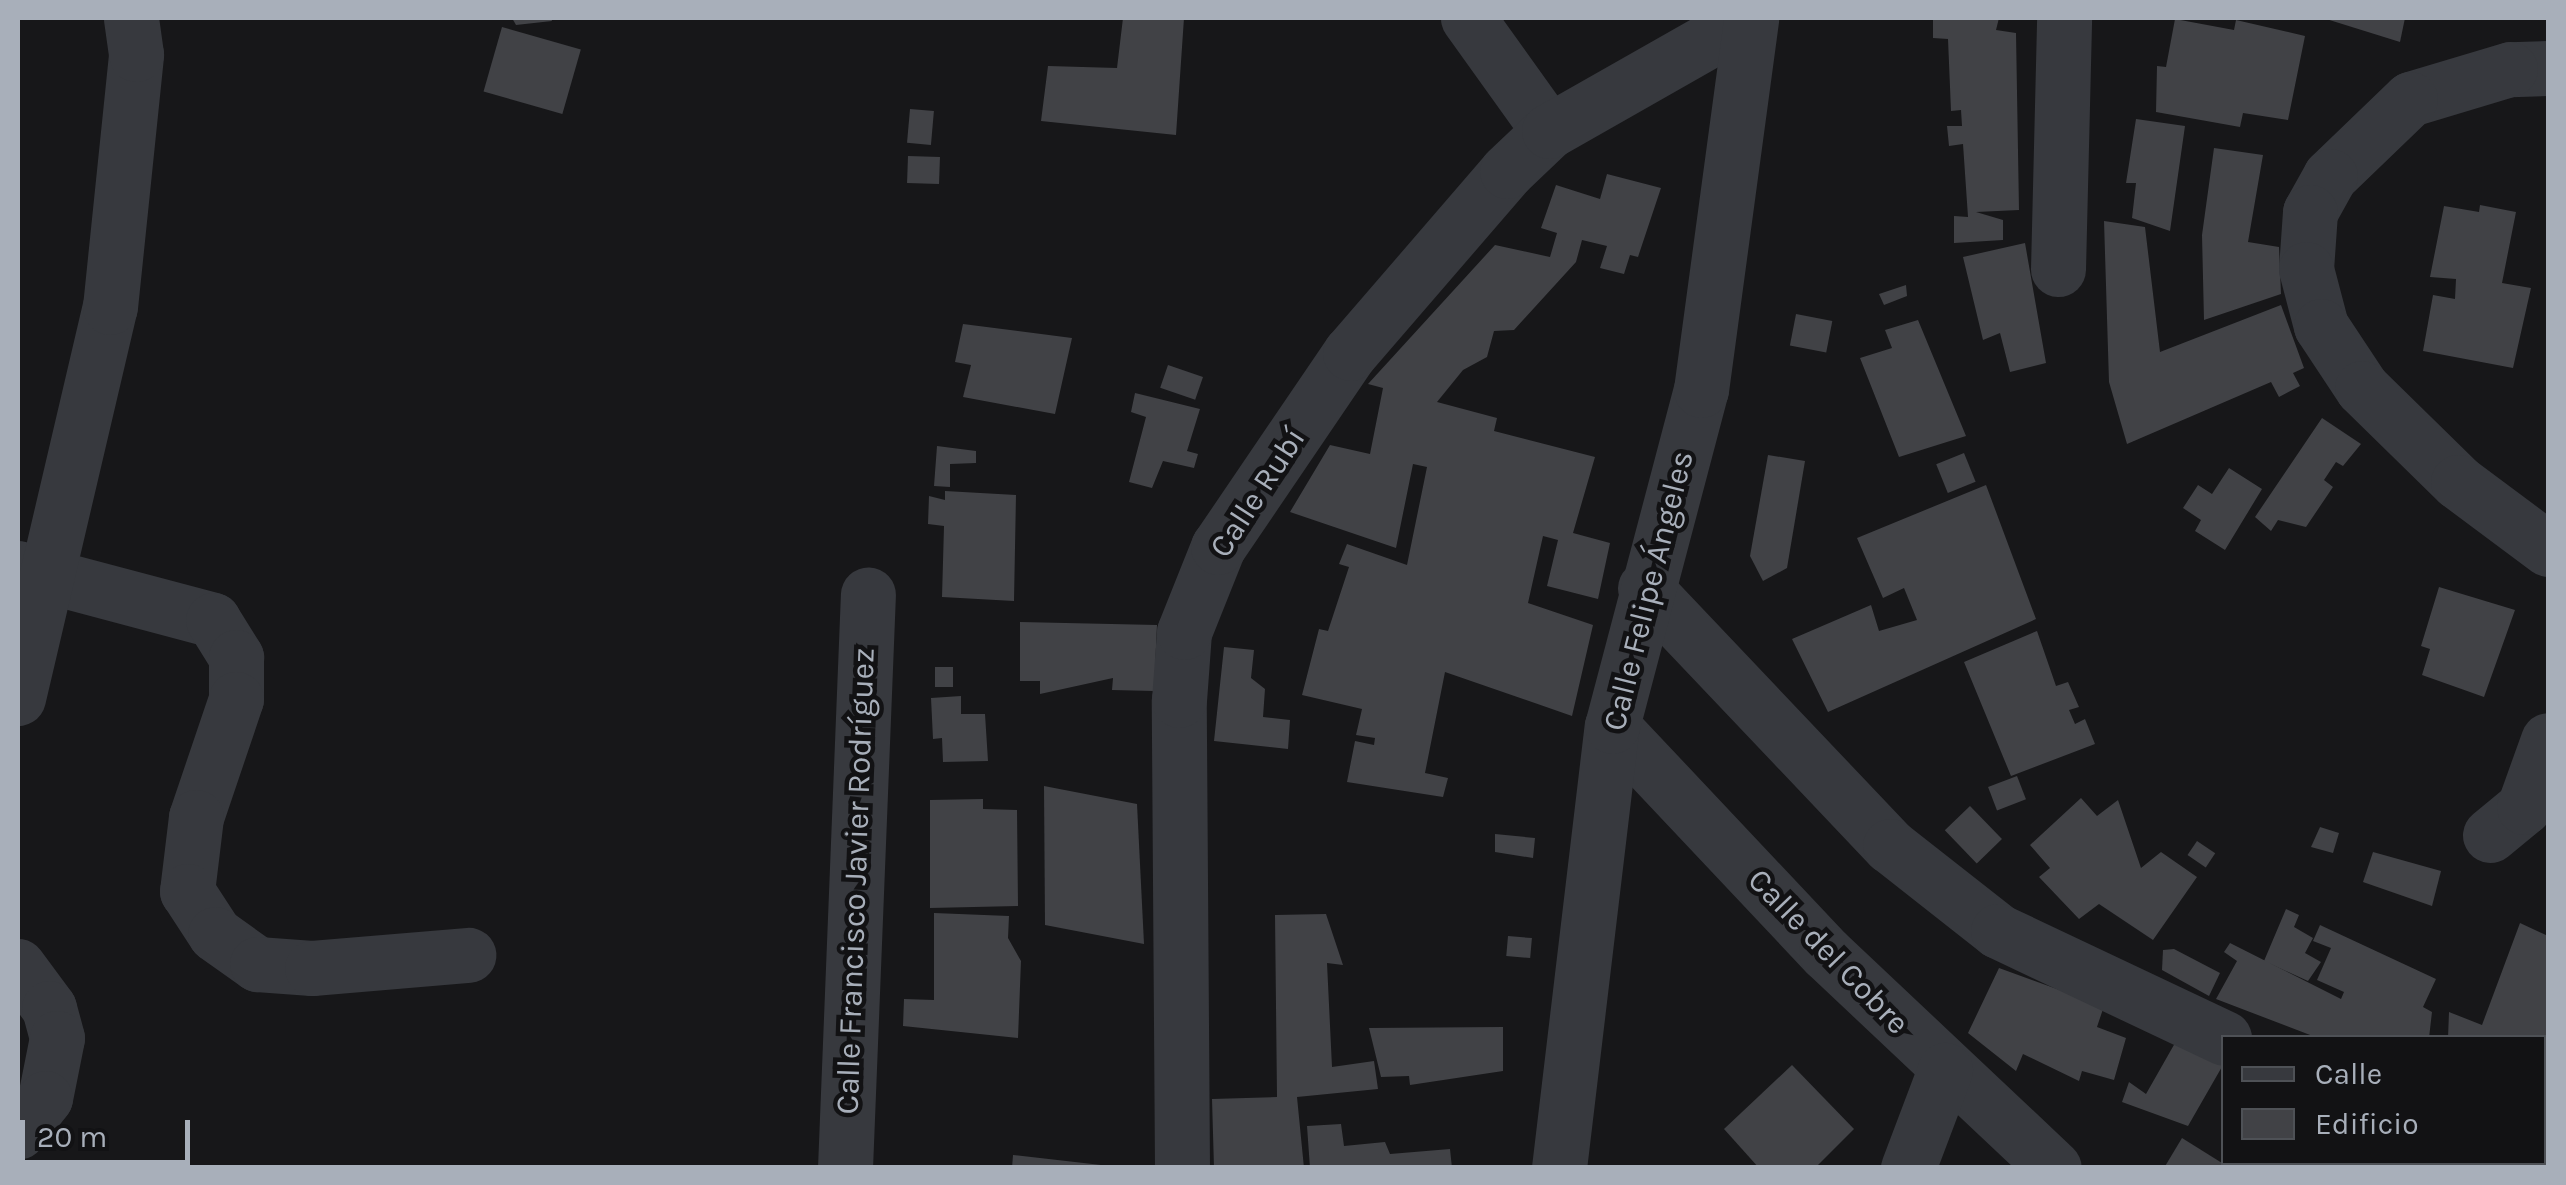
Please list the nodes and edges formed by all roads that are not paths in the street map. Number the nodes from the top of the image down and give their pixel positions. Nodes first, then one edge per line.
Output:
1 (1468, 18) edge
2 (1750, 18) edge
3 (2064, 18) edge
4 (140, 30) edge
5 (2548, 68) edge
6 (1549, 131) junction
7 (2058, 269) dead end
8 (2548, 549) edge
9 (34, 572) edge
10 (1645, 588) junction
11 (868, 594) dead end
12 (18, 698) edge
13 (1612, 726) junction
14 (2548, 740) edge
15 (2490, 835) dead end
16 (468, 955) dead end
17 (18, 966) edge
18 (2221, 1037) edge
19 (1945, 1070) junction
20 (18, 1132) edge
21 (846, 1168) edge
22 (1182, 1168) edge
23 (1559, 1168) edge
24 (1908, 1168) edge
25 (2054, 1168) edge

1 - 6 street
2 - 6 street, Calle Rubí
2 - 10 street, Calle Felipe Ángeles
3 - 7 street
4 - 9 street
5 - 8 street
6 - 22 street, Calle Rubí
9 - 12 street
9 - 16 street
10 - 13 street, Calle Felipe Ángeles
10 - 18 street
11 - 21 street, Calle Francisco Javier Rodríguez
13 - 19 street, Calle del Cobre
13 - 23 street, Calle Felipe Ángeles
14 - 15 street
17 - 20 street
19 - 24 street
19 - 25 street, Calle del Cobre

